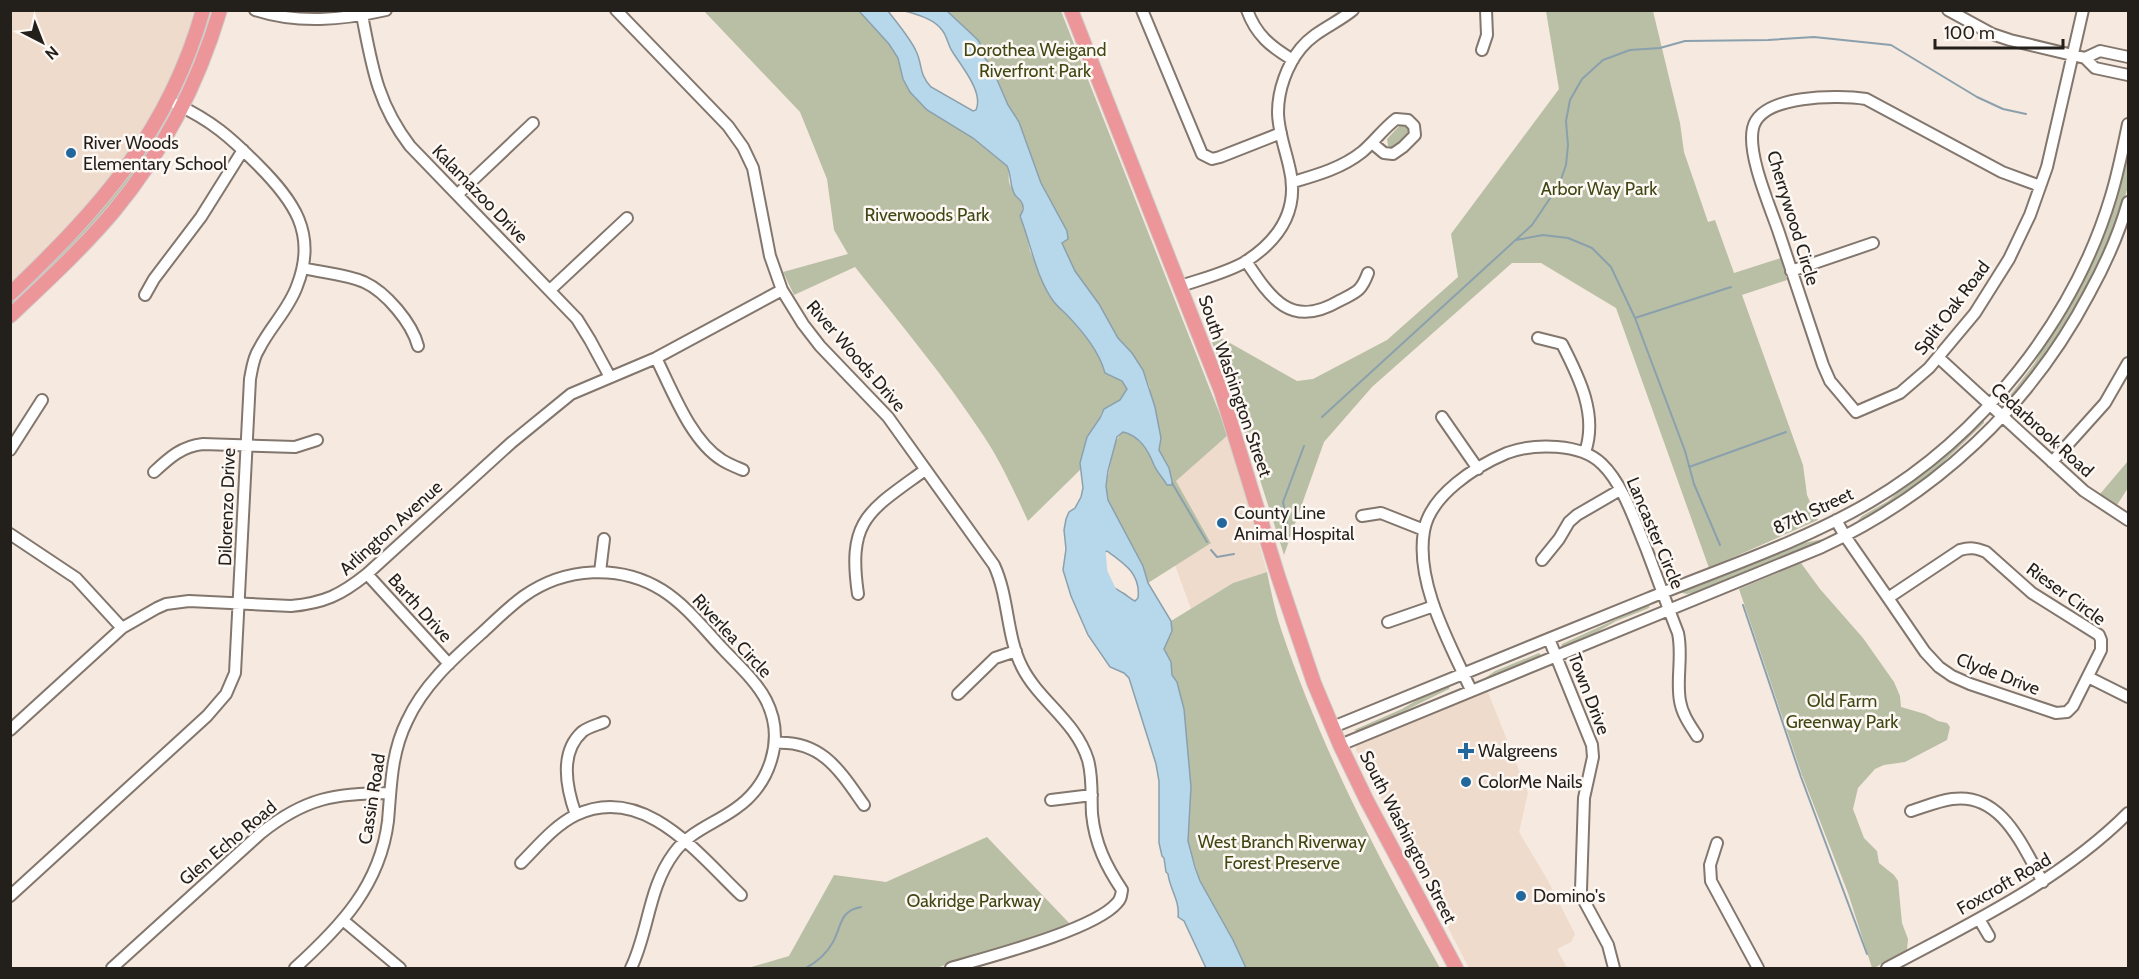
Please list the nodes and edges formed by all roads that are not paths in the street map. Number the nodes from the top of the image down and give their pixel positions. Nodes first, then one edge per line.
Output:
1 (203, 10) edge
2 (220, 10) edge
3 (255, 10) edge
4 (386, 10) edge
5 (616, 10) edge
6 (1071, 10) edge
7 (1142, 10) edge
8 (1246, 10) edge
9 (1353, 10) edge
10 (1486, 10) edge
11 (2083, 10) edge
12 (1954, 12) edge
13 (362, 15) junction
14 (1482, 50) dead end
15 (2073, 55) junction
16 (2128, 57) edge
17 (2085, 58) junction
18 (1293, 60) junction
19 (2128, 75) edge
20 (168, 100) junction
21 (182, 107) junction
22 (533, 123) dead end
23 (2128, 124) edge
24 (1281, 133) junction
25 (1372, 143) dead end
26 (243, 150) junction
27 (1293, 182) junction
28 (2040, 186) junction
29 (458, 194) junction
30 (2128, 202) edge
31 (627, 218) dead end
32 (1873, 243) dead end
33 (1246, 261) junction
34 (303, 268) junction
35 (1791, 271) junction
36 (1368, 273) dead end
37 (1180, 286) junction
38 (550, 290) junction
39 (782, 290) junction
40 (10, 294) edge
41 (145, 296) dead end
42 (10, 316) edge
43 (1538, 338) dead end
44 (417, 346) dead end
45 (1817, 346) joint
46 (656, 358) junction
47 (1939, 358) junction
48 (2128, 363) edge
49 (610, 377) junction
50 (42, 400) dead end
51 (1990, 404) junction
52 (1442, 417) dead end
53 (2003, 417) junction
54 (316, 440) dead end
55 (246, 445) junction
56 (10, 450) edge
57 (1585, 452) junction
58 (2052, 462) junction
59 (1478, 469) junction
60 (743, 470) dead end
61 (925, 470) junction
62 (154, 472) dead end
63 (1620, 490) junction
64 (1362, 516) dead end
65 (1836, 520) junction
66 (2128, 520) edge
67 (1424, 530) junction
68 (10, 534) edge
69 (1845, 536) junction
70 (604, 539) dead end
71 (1542, 560) dead end
72 (602, 572) junction
73 (367, 574) junction
74 (1662, 593) junction
75 (858, 594) dead end
76 (1888, 598) junction
77 (240, 603) junction
78 (1434, 606) junction
79 (1670, 610) junction
80 (1388, 622) dead end
81 (122, 628) junction
82 (1549, 639) junction
83 (1016, 651) junction
84 (1556, 656) junction
85 (448, 664) junction
86 (1464, 673) junction
87 (2088, 677) junction
88 (1472, 690) junction
89 (958, 694) dead end
90 (2128, 697) edge
91 (604, 722) dead end
92 (12, 726) edge
93 (1333, 727) junction
94 (1697, 736) dead end
95 (775, 742) junction
96 (1340, 745) junction
97 (390, 793) junction
98 (1092, 795) junction
99 (1051, 800) dead end
100 (864, 805) dead end
101 (1911, 811) dead end
102 (2128, 813) edge
103 (576, 815) junction
104 (684, 841) junction
105 (1717, 843) dead end
106 (521, 863) dead end
107 (2043, 882) junction
108 (741, 895) dead end
109 (10, 896) edge
110 (1979, 919) junction
111 (344, 921) junction
112 (1989, 936) dead end
113 (112, 969) edge
114 (295, 969) edge
115 (400, 969) edge
116 (630, 969) edge
117 (951, 969) edge
118 (1456, 969) edge
119 (1614, 969) edge
120 (1758, 969) edge
121 (1887, 969) edge

1 - 20 main road
2 - 21 main road
3 - 13 street
4 - 13 street
5 - 39 street, River Woods Drive
6 - 37 main road, South Washington Street
7 - 24 street
8 - 18 street
9 - 18 street
10 - 14 street
11 - 15 street, Split Oak Road
12 - 15 street
13 - 29 street, Kalamazoo Drive
15 - 17 street
15 - 28 street, Split Oak Road
16 - 17 street
17 - 19 street
18 - 24 street
20 - 21 street, Dilorenzo Drive
20 - 40 main road
21 - 26 street, Dilorenzo Drive
21 - 42 main road
22 - 29 street
23 - 51 street, 87th Street
24 - 27 street
25 - 27 street
26 - 34 street, Dilorenzo Drive
26 - 41 street
27 - 33 street
28 - 35 street, Cherrywood Circle
28 - 47 street, Split Oak Road
29 - 38 street, Kalamazoo Drive
30 - 53 street, 87th Street
31 - 38 street
32 - 35 street
33 - 36 street
33 - 37 street
34 - 44 street
34 - 55 street, Dilorenzo Drive
35 - 45 street, Cherrywood Circle
37 - 93 main road, South Washington Street
38 - 49 street, Kalamazoo Drive
39 - 46 street, Arlington Avenue
39 - 61 street, River Woods Drive
43 - 57 street
45 - 47 street, Split Oak Road
46 - 49 street, Arlington Avenue
46 - 60 street
47 - 51 street, Cedarbrook Road
48 - 58 street
49 - 73 street, Arlington Avenue
50 - 56 street
51 - 53 street, Cedarbrook Road
51 - 65 street, 87th Street
52 - 59 street
53 - 58 street, Cedarbrook Road
53 - 69 street, 87th Street
54 - 55 street
55 - 62 street
55 - 77 street, Dilorenzo Drive
57 - 59 street
57 - 63 street, Lancaster Circle
58 - 66 street, Cedarbrook Road
59 - 67 street
61 - 75 street
61 - 83 street, River Woods Drive
63 - 71 street
63 - 74 street, Lancaster Circle
64 - 67 street
65 - 69 street, Clyde Drive
65 - 74 street, 87th Street
67 - 78 street
68 - 81 street
69 - 76 street, Clyde Drive
69 - 79 street, 87th Street
70 - 72 street
72 - 85 street, Cassin Road
72 - 95 street, Riverlea Circle
73 - 77 street, Arlington Avenue
73 - 85 street, Barth Drive
74 - 79 street, Lancaster Circle
74 - 82 street, 87th Street
76 - 87 street, Clyde Drive
76 - 87 street, Rieser Circle
77 - 81 street, Arlington Avenue
77 - 109 street, Dilorenzo Drive
78 - 80 street
78 - 86 street
79 - 84 street, 87th Street
79 - 94 street, Lancaster Circle
81 - 92 street, Arlington Avenue
82 - 84 street, Town Drive
82 - 86 street, 87th Street
83 - 89 street
83 - 98 street, River Woods Drive
84 - 88 street, 87th Street
84 - 119 street, Town Drive
85 - 97 street, Cassin Road
86 - 88 street
86 - 93 street, 87th Street
87 - 90 street
88 - 96 street, 87th Street
91 - 103 street
93 - 96 main road, South Washington Street
95 - 100 street
95 - 104 street, Riverlea Circle
96 - 118 main road, South Washington Street
97 - 111 street, Cassin Road
97 - 113 street, Glen Echo Road
98 - 99 street
98 - 117 street, River Woods Drive
101 - 107 street
102 - 107 street, Foxcroft Road
103 - 104 street
103 - 106 street
104 - 108 street
104 - 116 street, Riverlea Circle
105 - 120 street
107 - 110 street, Foxcroft Road
110 - 112 street
110 - 121 street, Foxcroft Road
111 - 114 street, Cassin Road
111 - 115 street

